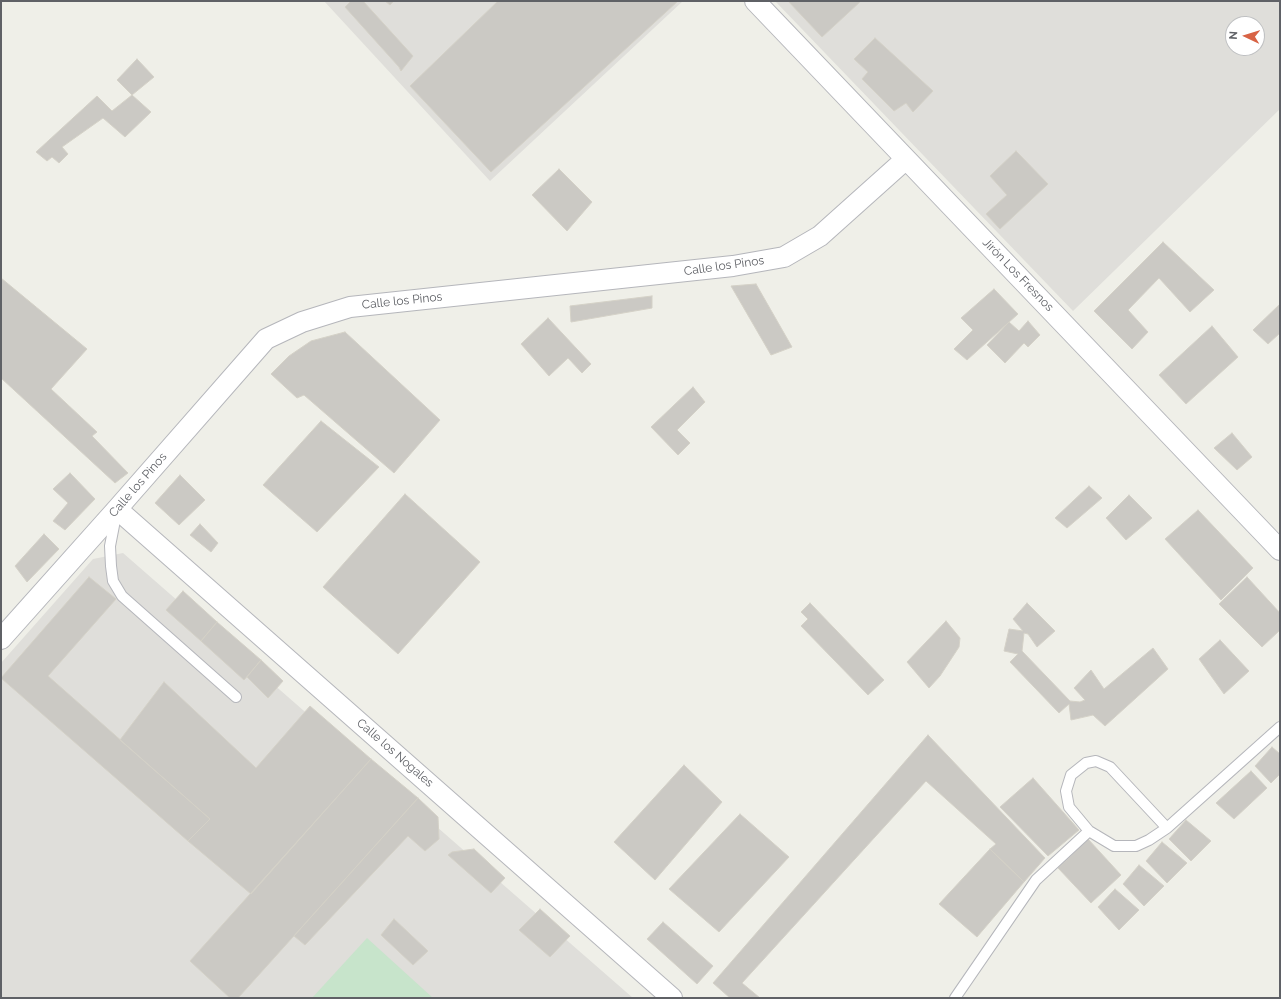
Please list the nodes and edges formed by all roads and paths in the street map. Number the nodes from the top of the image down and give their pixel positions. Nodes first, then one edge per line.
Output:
1 (756, 1) edge
2 (906, 159) junction
3 (117, 509) junction
4 (1280, 550) edge
5 (1, 639) edge
6 (236, 697) dead end
7 (1280, 727) edge
8 (1167, 828) junction
9 (1089, 832) junction
10 (672, 998) edge
11 (955, 998) edge

1 - 2 street, Jirón Los Fresnos
2 - 3 street, Calle los Pinos
2 - 4 street, Jirón Los Fresnos
3 - 5 street, Calle los Pinos
3 - 6 lane
3 - 10 street, Calle los Nogales
7 - 8 lane
8 - 9 lane
8 - 9 lane
9 - 11 lane

